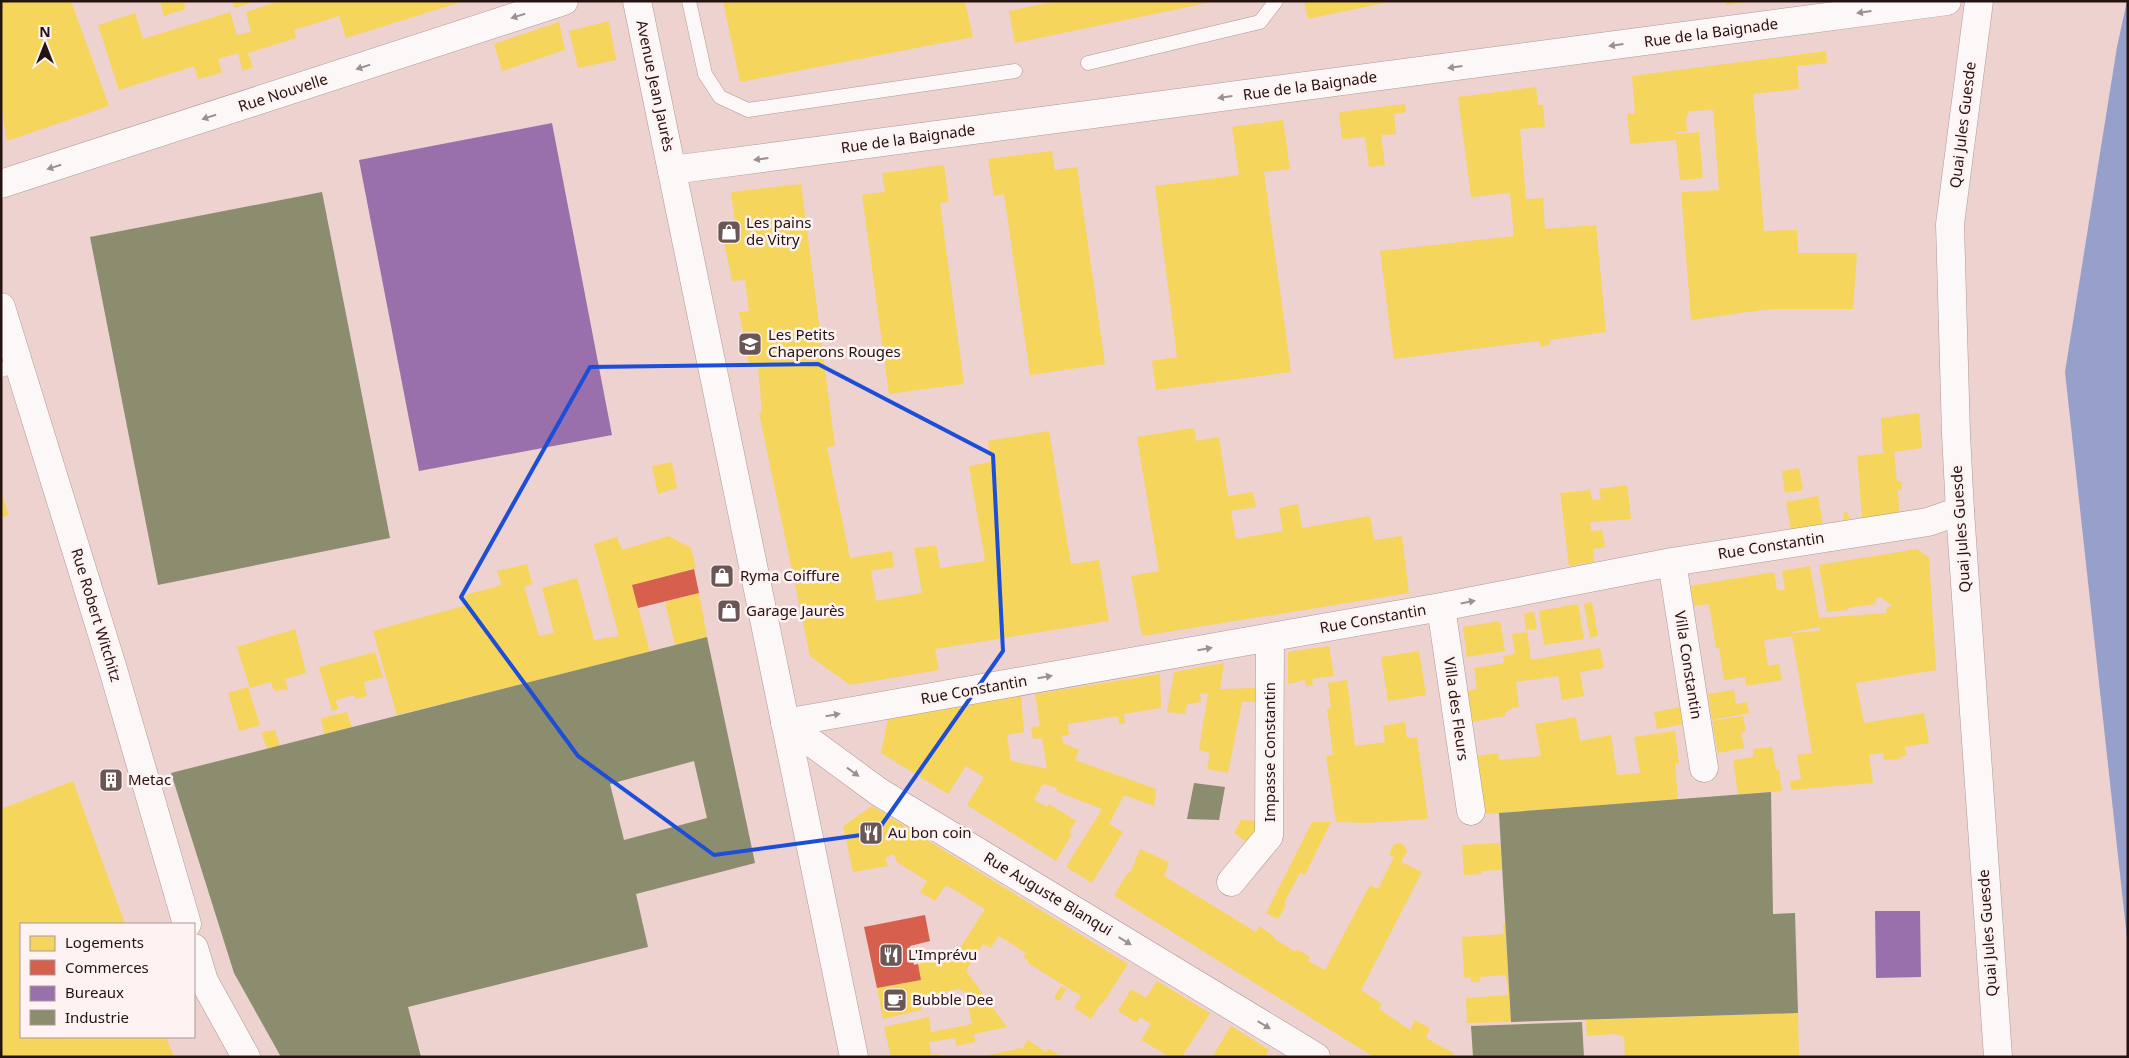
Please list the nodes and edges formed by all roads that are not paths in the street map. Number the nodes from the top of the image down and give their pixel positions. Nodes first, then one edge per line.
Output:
1 (564, 1) edge
2 (637, 1) edge
3 (690, 1) edge
4 (1276, 1) edge
5 (1947, 1) edge
6 (1979, 1) edge
7 (1088, 63) dead end
8 (1015, 71) dead end
9 (672, 170) junction
10 (1, 184) edge
11 (1, 307) edge
12 (10, 367) edge
13 (1960, 511) junction
14 (1672, 562) junction
15 (1441, 607) junction
16 (1270, 638) junction
17 (785, 723) junction
18 (1704, 768) dead end
19 (1471, 811) dead end
20 (1231, 882) dead end
21 (187, 923) edge
22 (195, 951) edge
23 (246, 1057) edge
24 (854, 1057) edge
25 (1316, 1057) edge
26 (1998, 1057) edge

1 -> 10 street, Rue Nouvelle
2 - 9 street, Avenue Jean Jaurès
3 - 8 lane
4 - 7 lane
5 -> 9 street, Rue de la Baignade
6 - 13 street, Quai Jules Guesde
9 - 17 street, Avenue Jean Jaurès
11 - 12 street, Rue Robert Witchitz
12 - 21 street, Rue Robert Witchitz
13 - 14 street, Rue Constantin
13 - 26 street, Quai Jules Guesde
15 -> 14 street, Rue Constantin
14 - 18 street, Villa Constantin
15 - 16 street, Rue Constantin
15 - 19 street, Villa des Fleurs
17 -> 16 street, Rue Constantin
16 - 20 street, Impasse Constantin
17 - 24 street, Avenue Jean Jaurès
17 -> 25 street, Rue Auguste Blanqui
22 - 23 street

